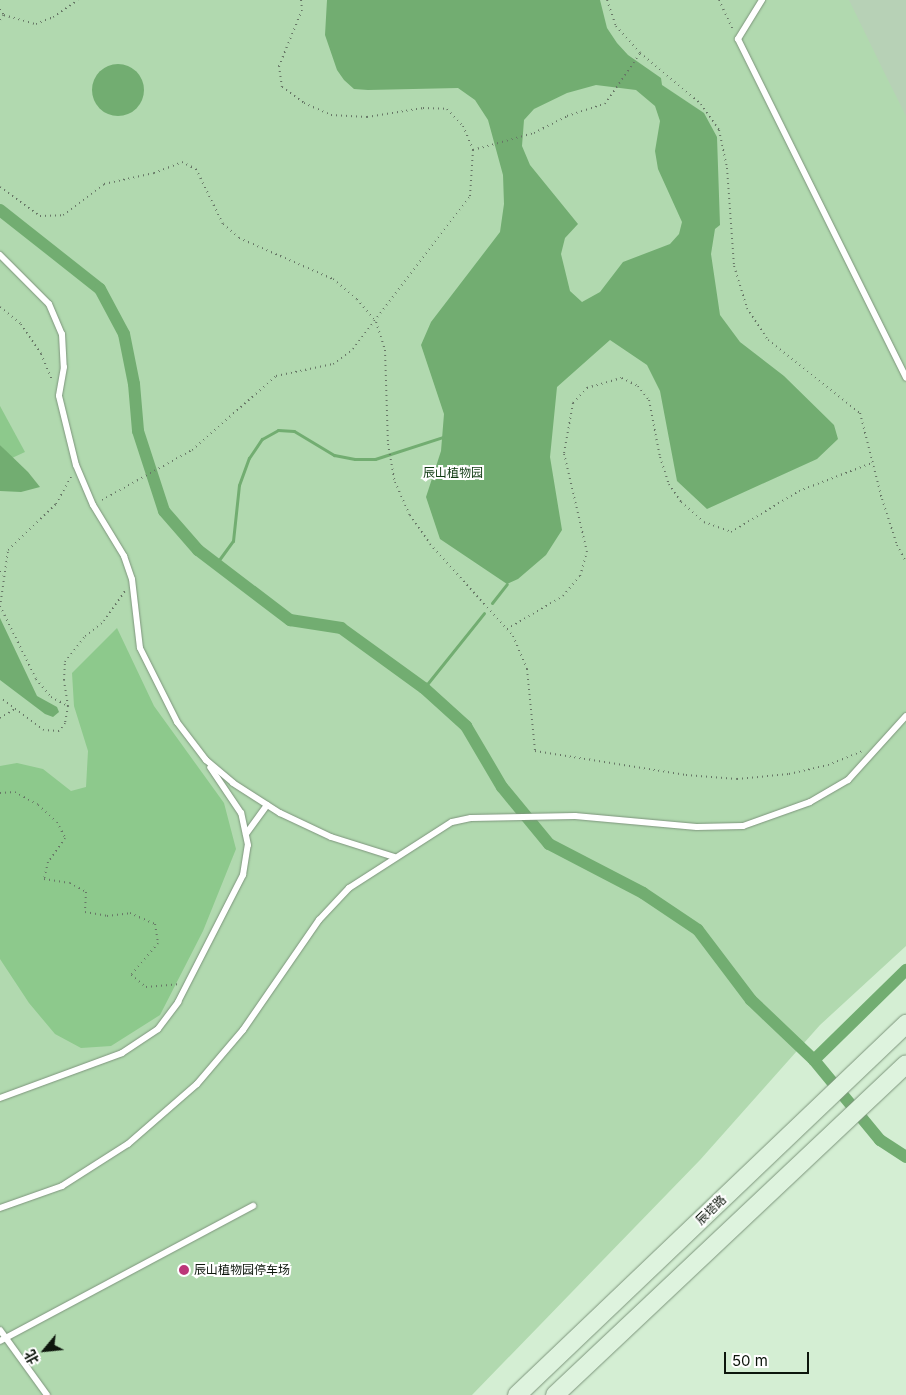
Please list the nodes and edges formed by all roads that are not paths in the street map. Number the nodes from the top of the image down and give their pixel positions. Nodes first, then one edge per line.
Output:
1 (762, 0) edge
2 (0, 255) edge
3 (906, 378) edge
4 (906, 716) edge
5 (206, 760) junction
6 (267, 805) junction
7 (246, 834) junction
8 (394, 857) junction
9 (906, 1024) edge
10 (906, 1064) edge
11 (0, 1098) edge
12 (253, 1206) dead end
13 (0, 1208) edge
14 (0, 1330) edge
15 (2, 1339) edge
16 (47, 1395) edge
17 (517, 1395) edge
18 (555, 1395) edge

1 - 3 lane
2 - 5 lane
4 - 8 lane
5 - 6 lane
5 - 7 lane
6 - 7 lane
6 - 8 lane
7 - 11 lane
8 - 13 lane
9 - 17 main road, 辰塔路
10 - 18 main road
12 - 15 lane
14 - 15 lane
15 - 16 lane

